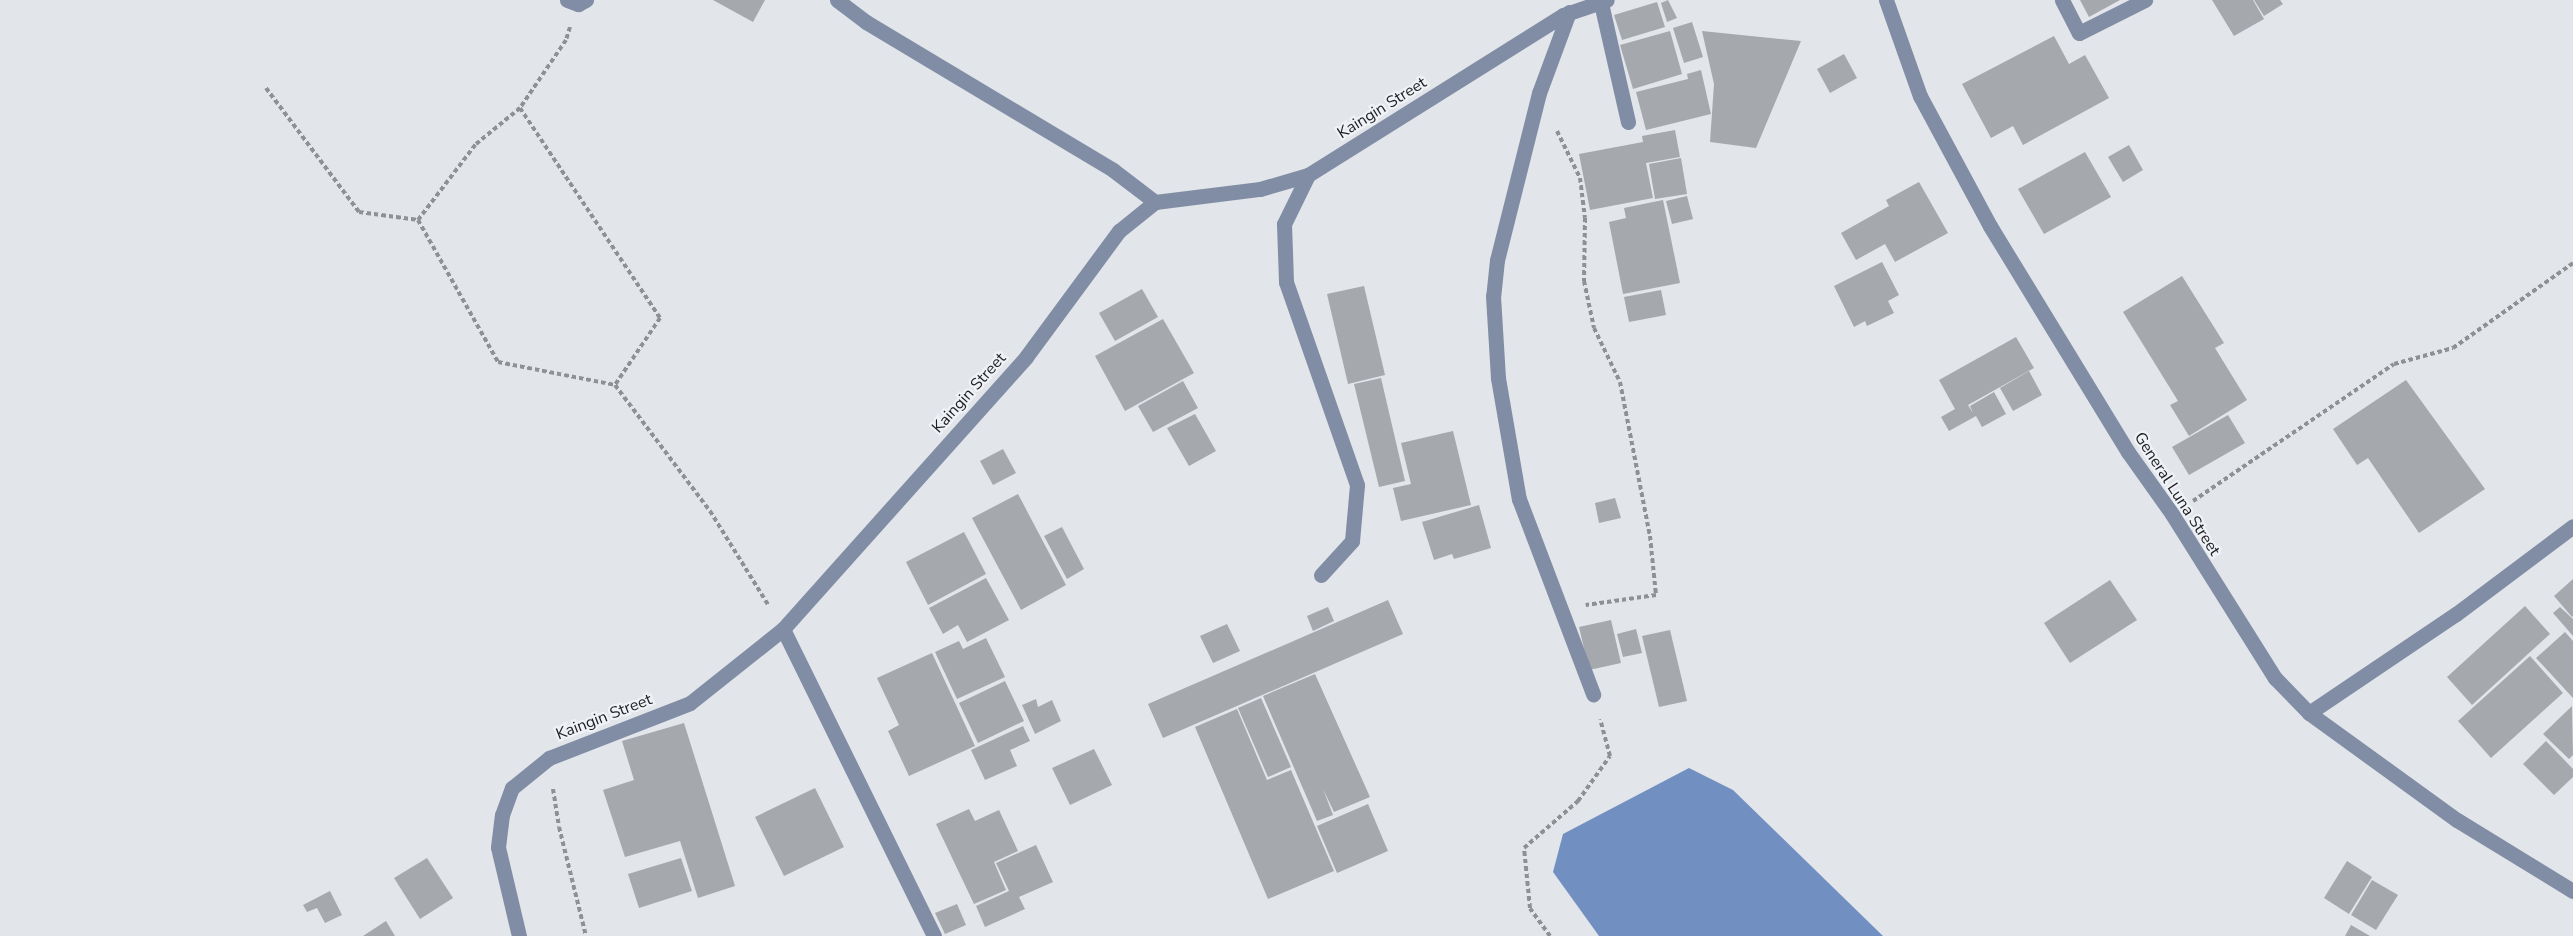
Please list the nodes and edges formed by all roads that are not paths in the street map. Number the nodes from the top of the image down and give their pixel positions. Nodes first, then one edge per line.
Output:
1 (837, 0) edge
2 (1886, 0) edge
3 (2062, 0) edge
4 (2145, 0) edge
5 (1604, 1) edge
6 (1569, 12) junction
7 (1628, 122) dead end
8 (1308, 175) junction
9 (1155, 202) junction
10 (2573, 526) edge
11 (1322, 575) dead end
12 (783, 629) junction
13 (1593, 694) road end
14 (2308, 713) junction
15 (2573, 891) edge
16 (519, 936) edge
17 (934, 936) edge

1 - 9 street
2 - 14 street, General Luna Street
3 - 4 street
5 - 6 street, Kaingin Street
5 - 7 street
6 - 8 street, Kaingin Street
6 - 13 street
8 - 9 street, Kaingin Street
8 - 11 street
9 - 12 street, Kaingin Street
10 - 14 street
12 - 16 street, Kaingin Street
12 - 17 street
14 - 15 street, General Luna Street

